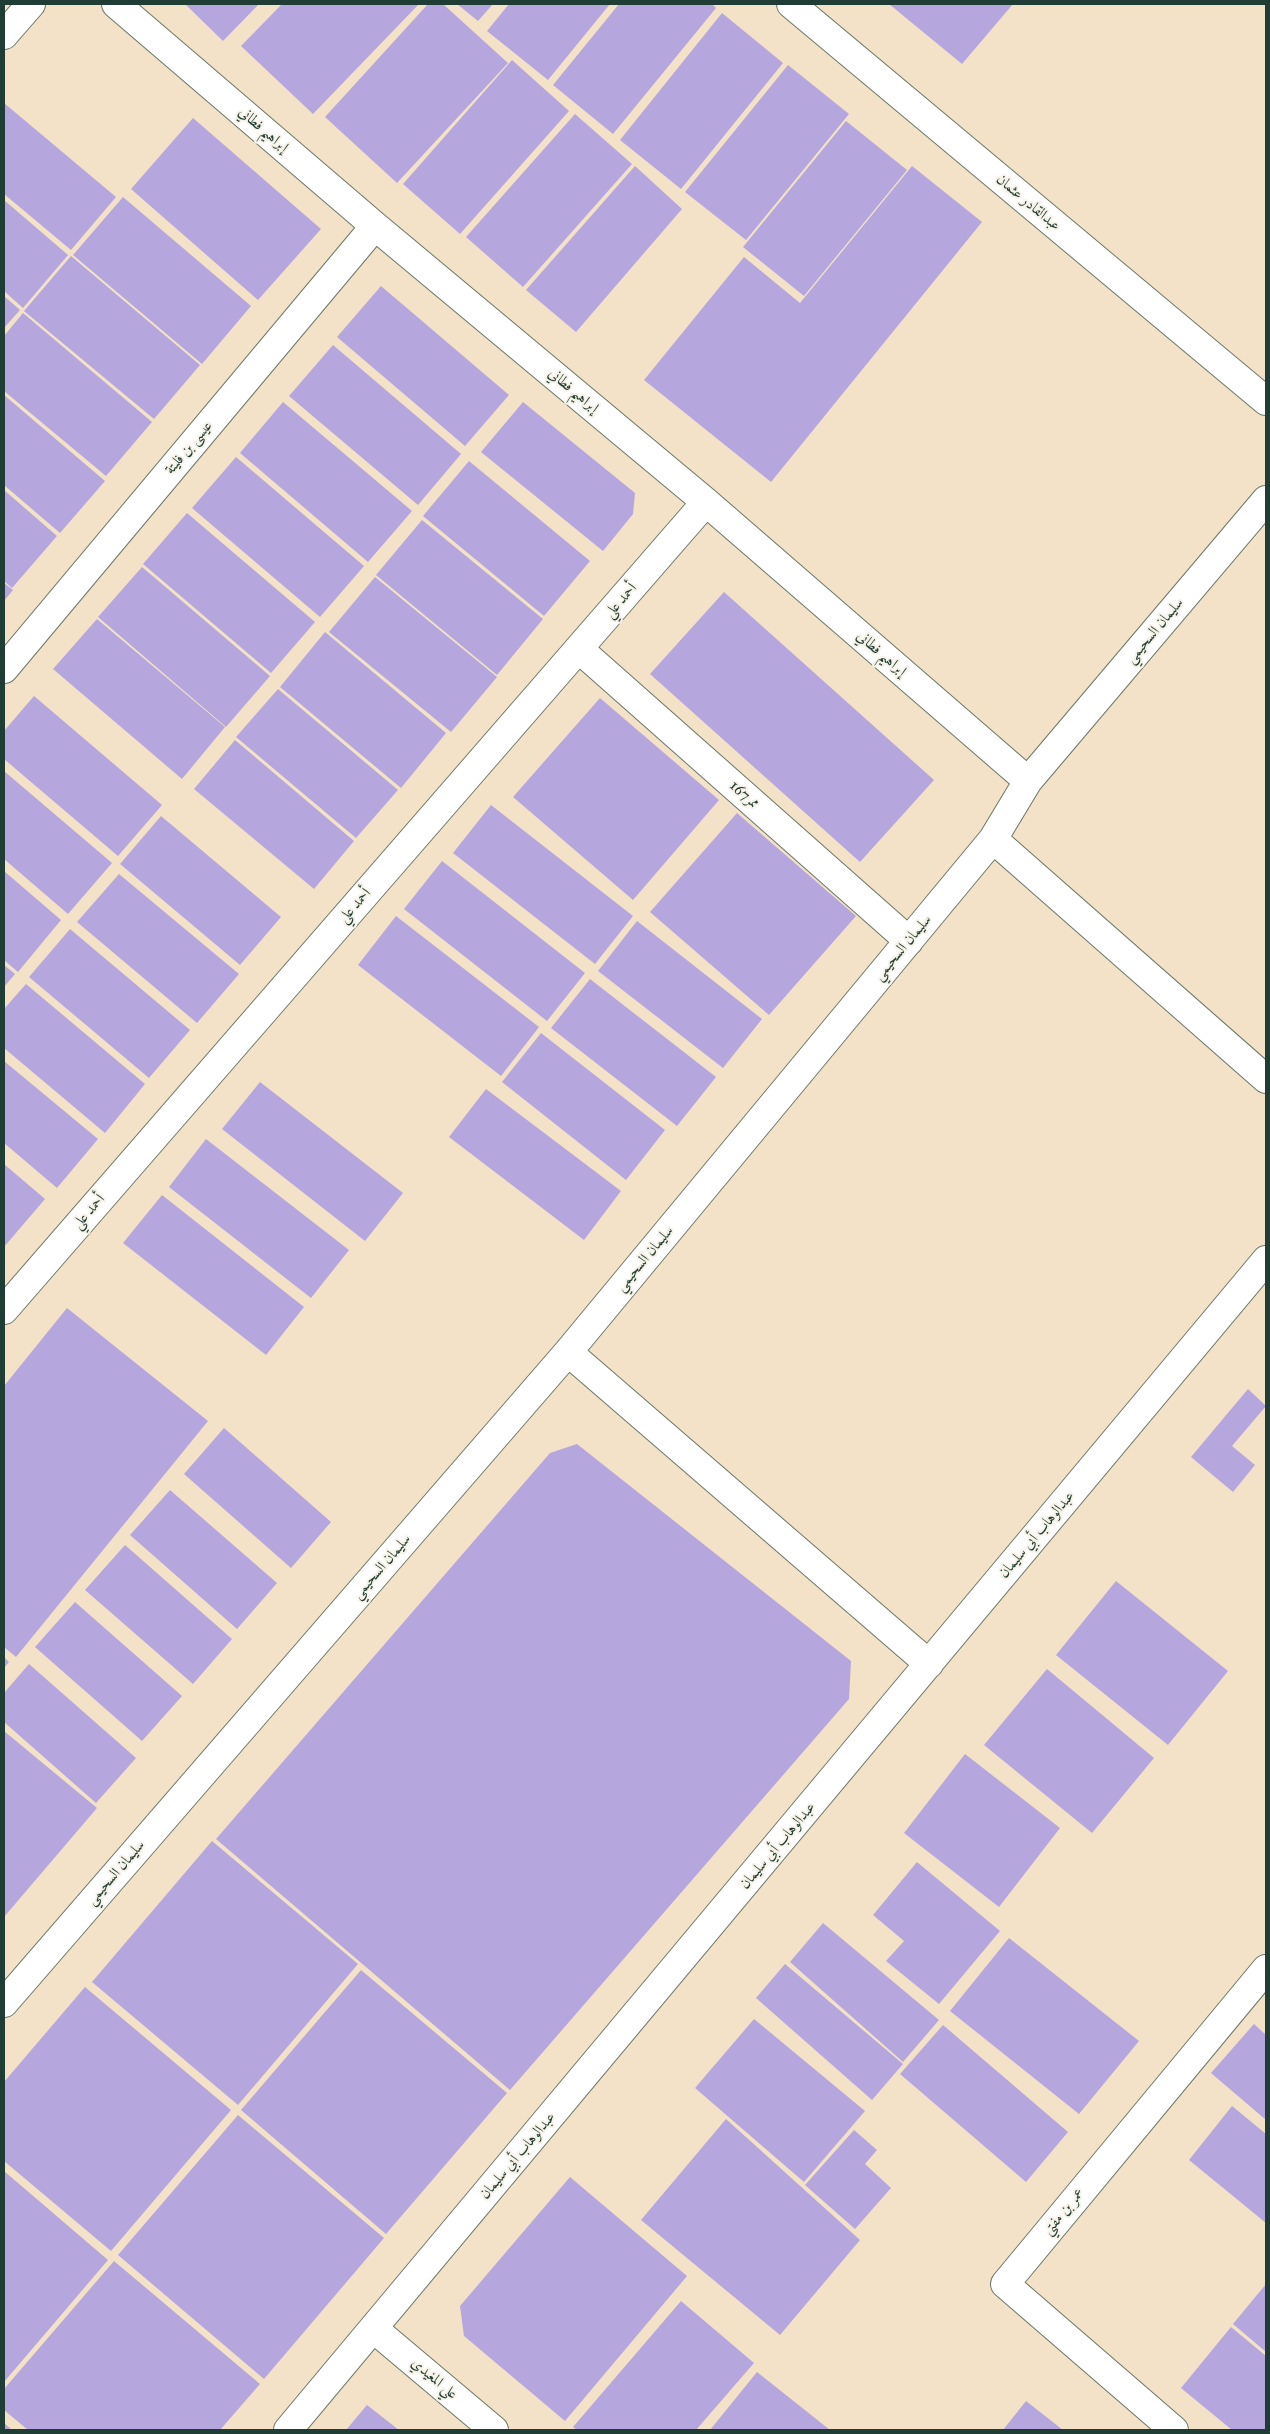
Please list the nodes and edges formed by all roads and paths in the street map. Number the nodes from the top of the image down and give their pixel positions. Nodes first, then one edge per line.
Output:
1 (31, 4) edge
2 (116, 4) edge
3 (791, 4) edge
4 (4, 35) edge
5 (375, 226) junction
6 (1266, 401) edge
7 (1266, 500) edge
8 (706, 502) junction
9 (579, 649) junction
10 (4, 669) edge
11 (1028, 781) junction
12 (993, 839) junction
13 (909, 941) junction
14 (1266, 1079) edge
15 (1266, 1260) edge
16 (4, 1310) edge
17 (568, 1352) junction
18 (929, 1664) junction
19 (1266, 1969) edge
20 (4, 2003) edge
21 (374, 2329) junction
22 (288, 2430) edge
23 (494, 2430) edge
24 (1174, 2430) edge

1 - 4 street
2 - 5 street, إبراهيم فطاني
3 - 6 street, عبدالقادر عثمان
5 - 8 street, إبراهيم فطاني
5 - 10 street, عيسى بن فليتة
7 - 11 street, سليمان السحيمي
8 - 9 street, أحمد علي
8 - 11 street, إبراهيم فطاني
9 - 13 street, ممر167
9 - 16 street, أحمد علي
11 - 12 street, سليمان السحيمي
12 - 13 street, سليمان السحيمي
12 - 14 street
13 - 17 street, سليمان السحيمي
15 - 18 street, عبدالوهاب أبي سليمان
17 - 18 street
17 - 20 street, سليمان السحيمي
18 - 21 street, عبدالوهاب أبي سليمان
19 - 24 street, عمر بن مفتي
21 - 22 street, عبدالوهاب أبي سليمان
21 - 23 street, علي المغيدي

